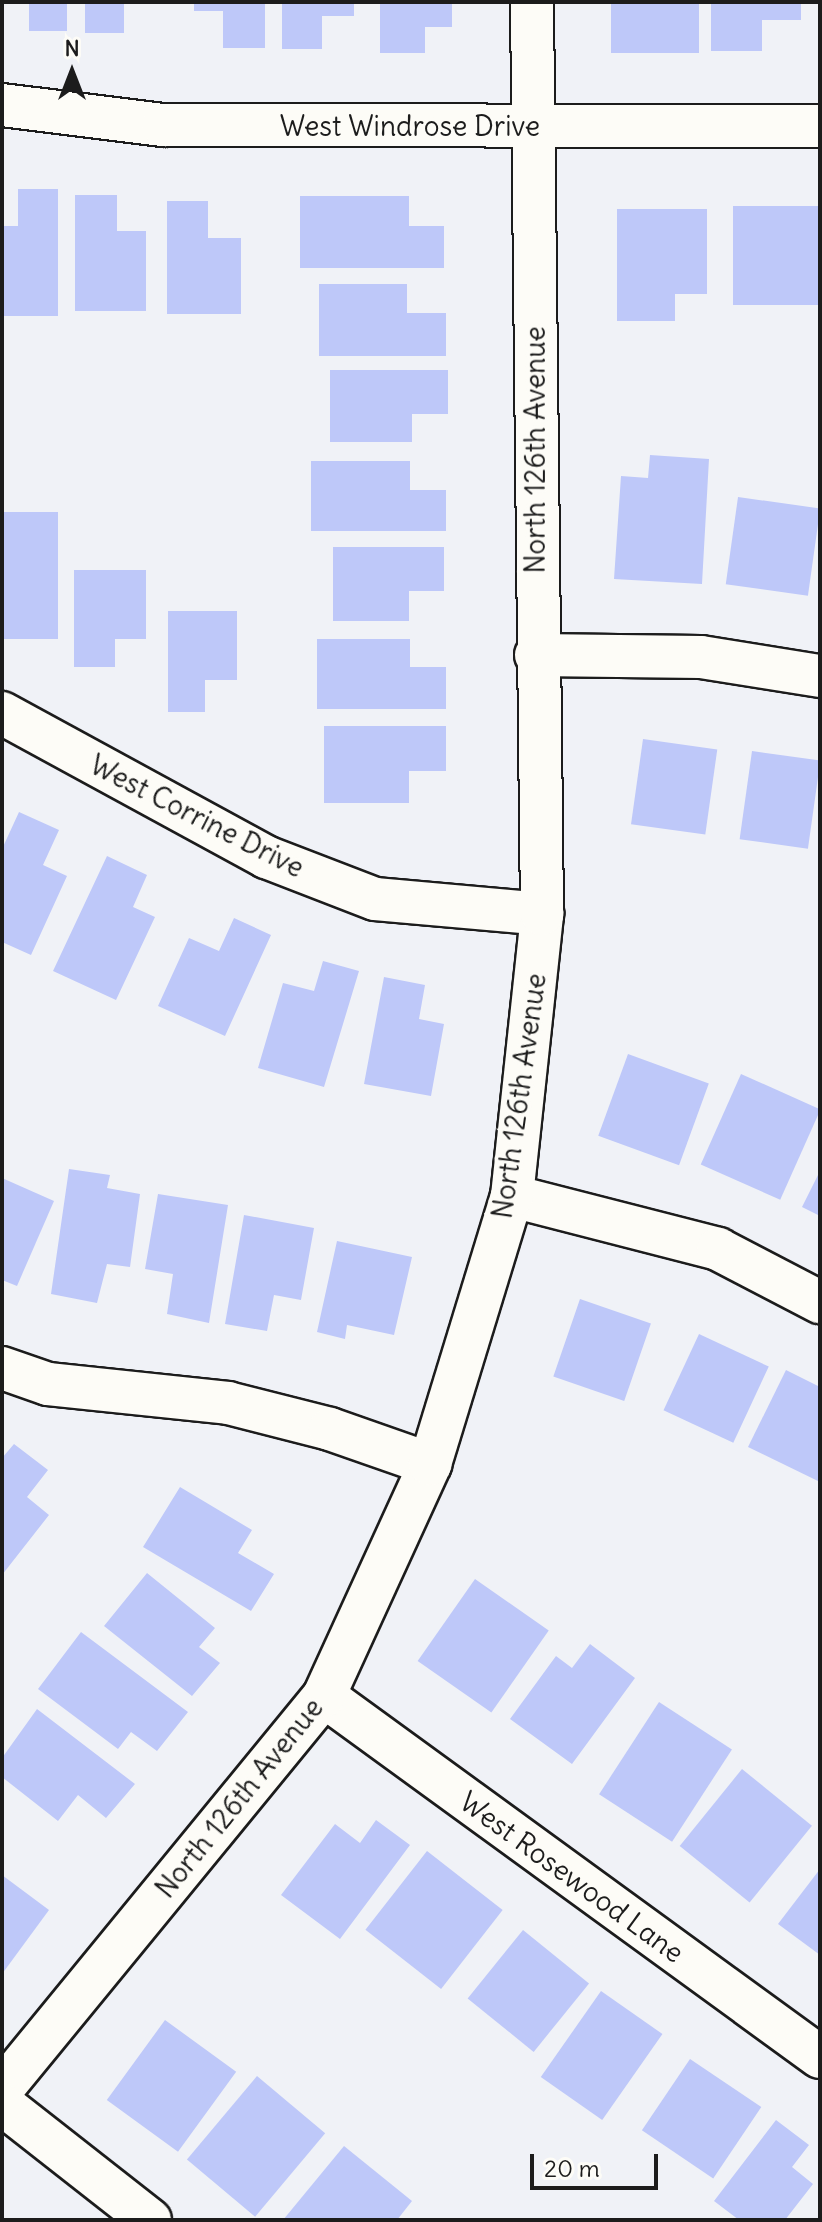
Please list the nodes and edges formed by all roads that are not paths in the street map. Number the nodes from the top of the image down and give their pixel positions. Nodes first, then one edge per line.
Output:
1 (532, 2) edge
2 (2, 105) edge
3 (533, 126) junction
4 (820, 126) edge
5 (536, 655) junction
6 (820, 676) edge
7 (2, 713) edge
8 (542, 914) junction
9 (512, 1196) junction
10 (820, 1302) edge
11 (2, 1368) edge
12 (430, 1464) junction
13 (324, 1696) junction
14 (820, 2057) edge
15 (2, 2089) edge
16 (2, 2104) edge
17 (150, 2220) edge

1 - 3 street, North 126th Avenue
2 - 3 street, West Windrose Drive
3 - 4 street, West Windrose Drive
3 - 5 street, North 126th Avenue
5 - 6 street
5 - 8 street, North 126th Avenue
7 - 8 street, West Corrine Drive
8 - 9 street, North 126th Avenue
9 - 10 street
9 - 12 street, North 126th Avenue
11 - 12 street
12 - 13 street, North 126th Avenue
13 - 14 street, West Rosewood Lane
13 - 15 street, North 126th Avenue
16 - 17 street

